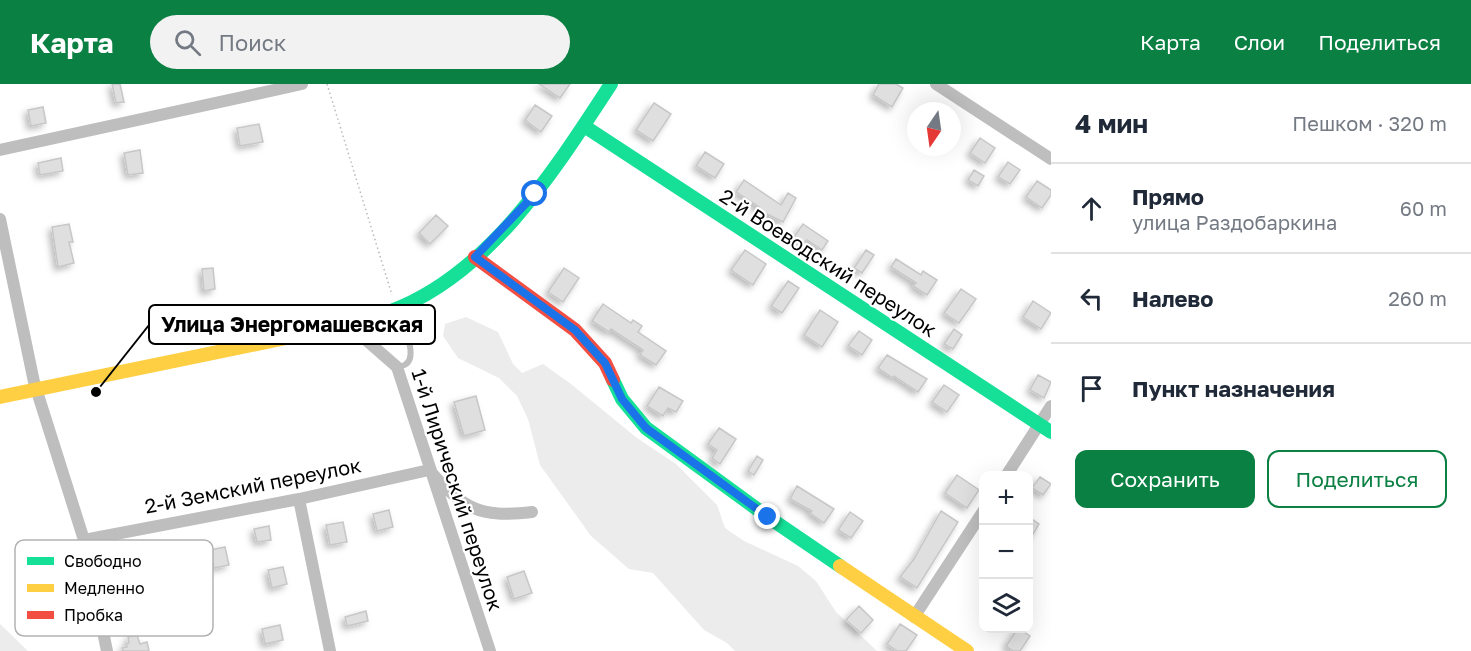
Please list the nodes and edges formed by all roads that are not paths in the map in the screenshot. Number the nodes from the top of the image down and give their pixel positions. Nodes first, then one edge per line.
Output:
1 (302, 84) edge
2 (611, 84) edge
3 (936, 84) edge
4 (584, 126) junction
5 (0, 150) edge
6 (1051, 159) edge
7 (0, 219) edge
8 (475, 257) junction
9 (396, 309) junction
10 (349, 325) junction
11 (397, 367) junction
12 (36, 389) junction
13 (0, 397) edge
14 (1051, 406) edge
15 (1039, 424) junction
16 (1051, 432) edge
17 (429, 470) junction
18 (1009, 471) edge
19 (299, 499) junction
20 (532, 512) dead end
21 (979, 518) edge
22 (84, 540) joint
23 (914, 617) junction
24 (104, 636) edge
25 (107, 651) edge
26 (330, 651) edge
27 (490, 651) edge
28 (967, 651) edge

1 - 5 street
2 - 4 street
3 - 6 street
4 - 8 street
4 - 15 street, 2-й Воеводский переулок
7 - 12 street
8 - 9 street
8 - 23 street
9 - 10 street
9 - 11 lane
10 - 11 street, 1-й Лирический переулок
10 - 12 street
11 - 17 street, 1-й Лирический переулок
12 - 13 street
12 - 22 street
14 - 15 street
15 - 16 street, 2-й Воеводский переулок
15 - 18 street
17 - 19 street, 2-й Земский переулок
17 - 20 street
17 - 27 street, 1-й Лирический переулок
19 - 22 street, 2-й Земский переулок
19 - 26 street
21 - 23 street
23 - 28 street
24 - 25 street

